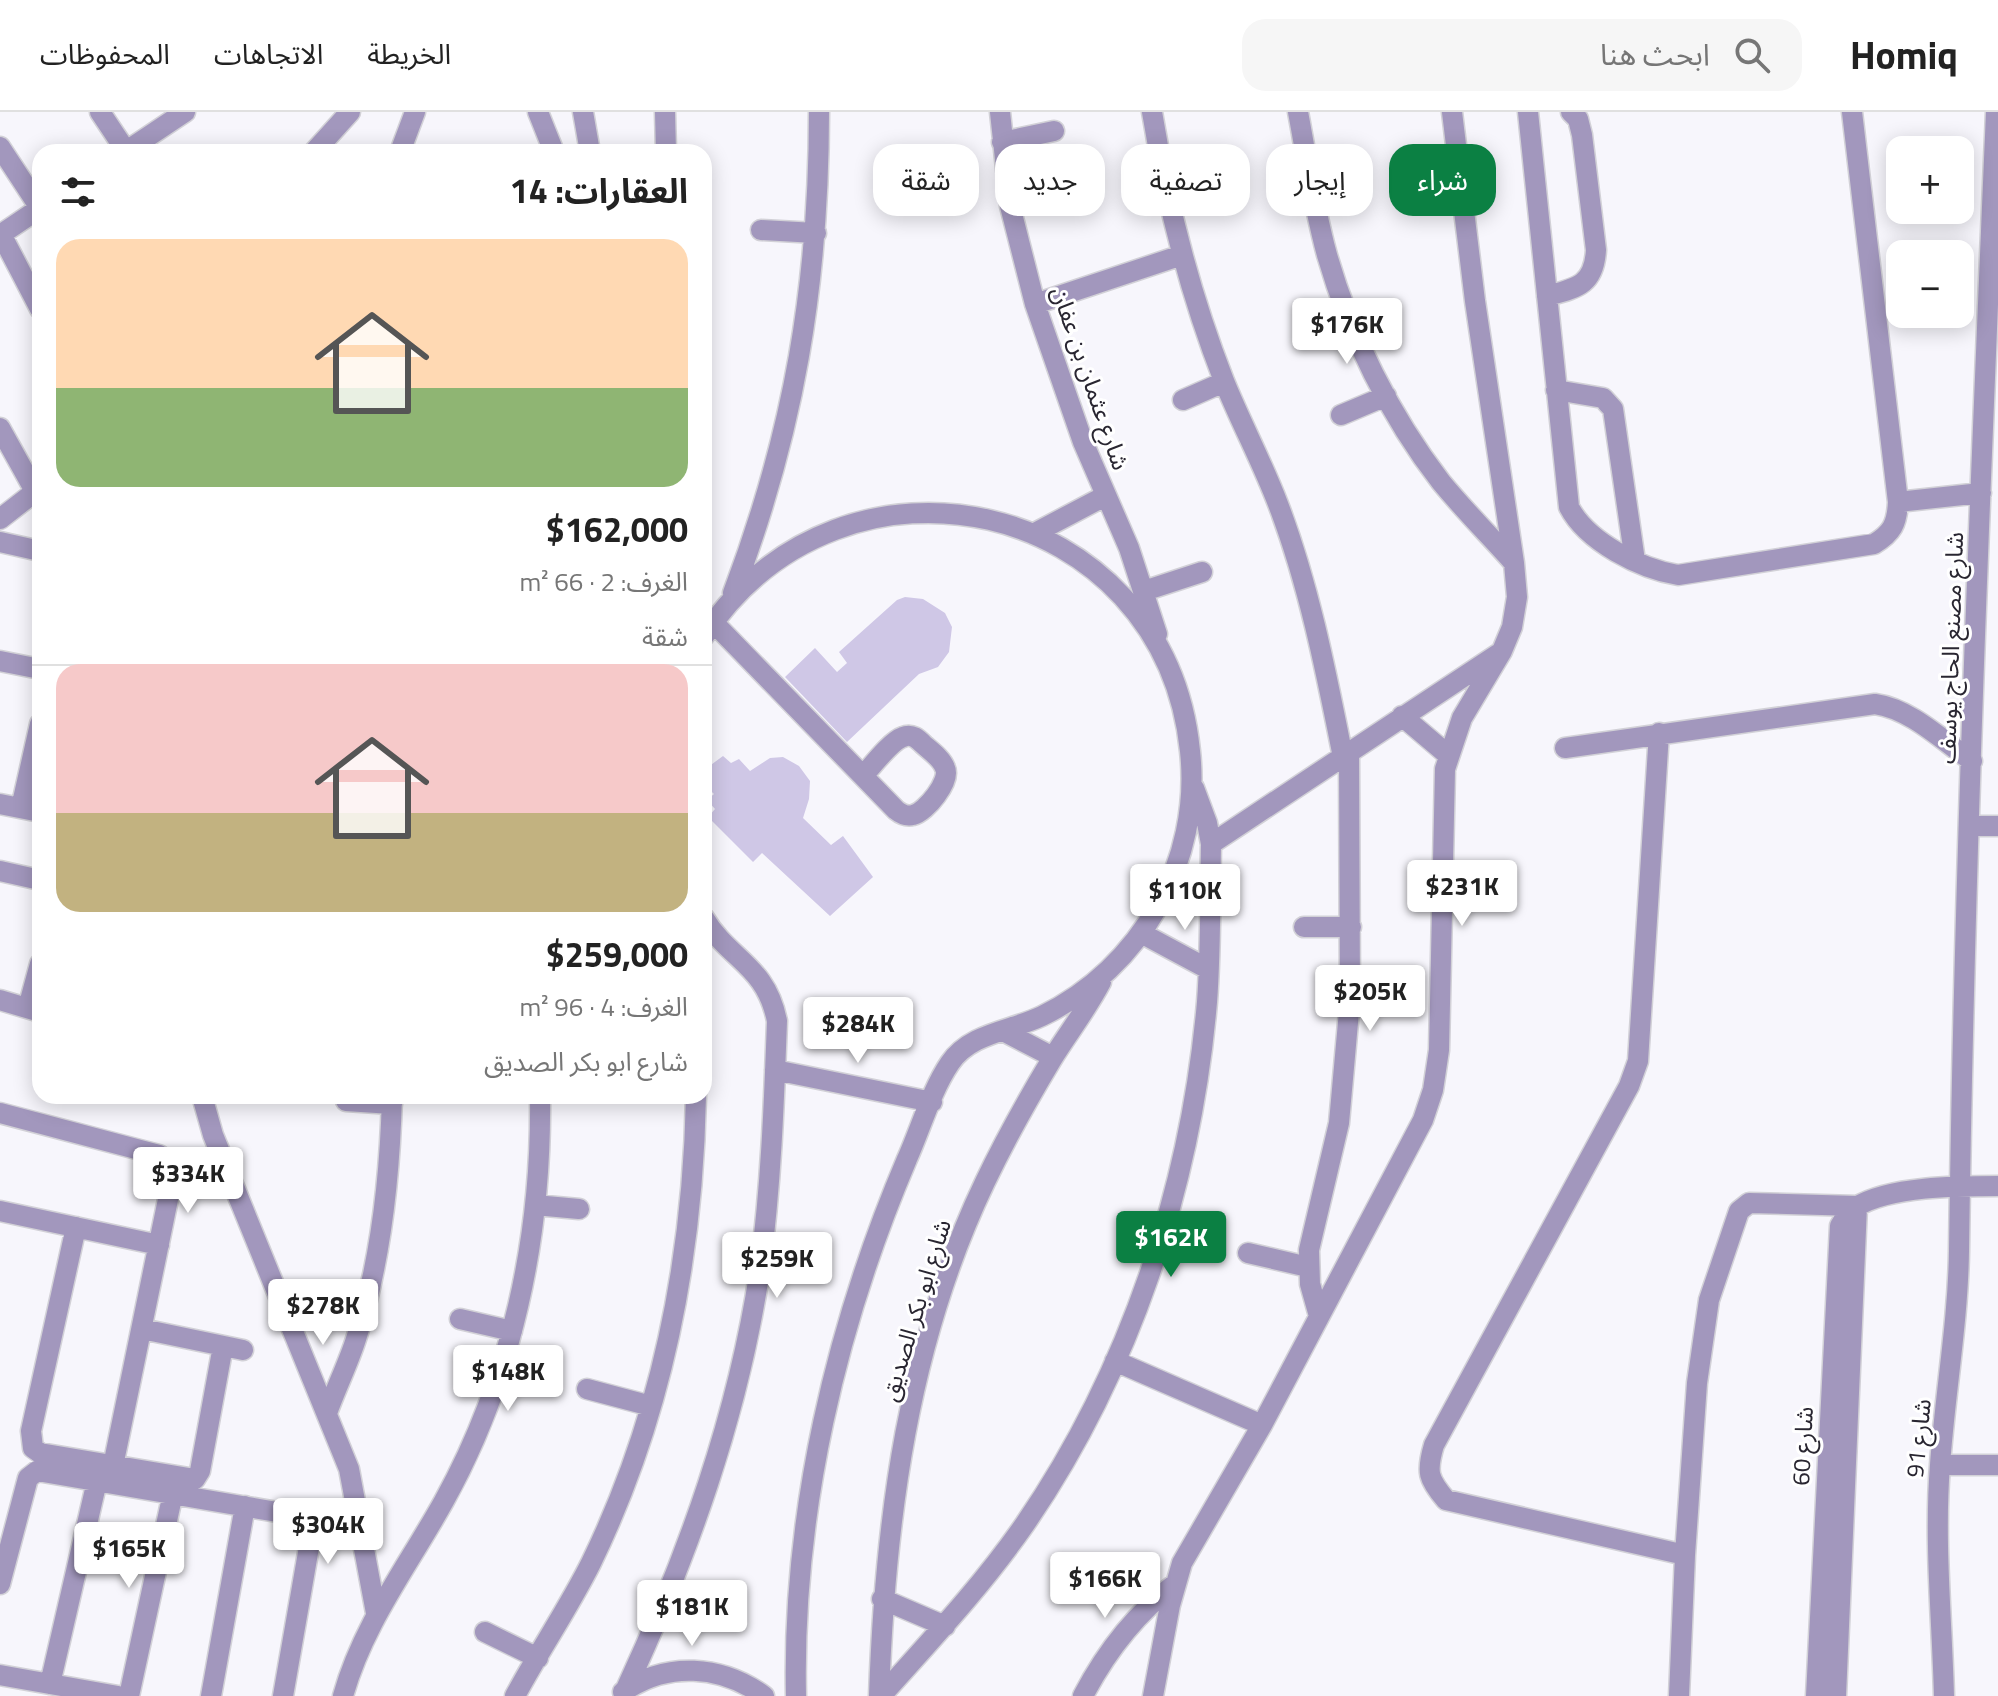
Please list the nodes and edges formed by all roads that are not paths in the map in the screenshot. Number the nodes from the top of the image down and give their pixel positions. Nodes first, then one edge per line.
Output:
1 (100, 112) edge
2 (185, 112) edge
3 (350, 112) edge
4 (415, 112) edge
5 (538, 112) edge
6 (583, 112) edge
7 (665, 112) edge
8 (819, 112) edge
9 (1000, 112) edge
10 (1152, 112) edge
11 (1298, 112) edge
12 (1452, 112) edge
13 (1528, 112) edge
14 (1571, 112) edge
15 (1852, 112) edge
16 (1996, 112) edge
17 (1054, 131) dead end
18 (1002, 142) junction
19 (121, 144) edge
20 (138, 144) edge
21 (321, 144) edge
22 (403, 144) edge
23 (551, 144) edge
24 (589, 144) edge
25 (666, 144) edge
26 (0, 147) edge
27 (32, 196) edge
28 (32, 213) edge
29 (761, 230) dead end
30 (816, 233) junction
31 (1, 234) edge
32 (1182, 255) junction
33 (32, 294) edge
34 (1547, 296) junction
35 (1035, 304) junction
36 (1993, 304) edge
37 (1224, 382) junction
38 (1556, 390) junction
39 (1386, 396) junction
40 (1183, 400) dead end
41 (1341, 415) dead end
42 (0, 428) edge
43 (32, 480) edge
44 (1981, 493) junction
45 (32, 495) edge
46 (1105, 496) junction
47 (1898, 502) junction
48 (0, 519) edge
49 (1033, 534) junction
50 (0, 542) edge
51 (32, 549) edge
52 (1635, 561) junction
53 (1514, 563) junction
54 (1202, 572) dead end
55 (1144, 591) junction
56 (731, 600) junction
57 (712, 620) edge
58 (712, 630) edge
59 (1502, 651) junction
60 (1161, 653) junction
61 (0, 661) edge
62 (32, 667) edge
63 (1402, 716) junction
64 (1659, 733) junction
65 (1565, 748) dead end
66 (1346, 754) junction
67 (1448, 755) junction
68 (1972, 761) junction
69 (863, 776) dead end
70 (1192, 782) junction
71 (0, 804) edge
72 (30, 810) edge
73 (1969, 826) junction
74 (1998, 826) edge
75 (1211, 844) junction
76 (0, 871) edge
77 (32, 878) edge
78 (712, 926) edge
79 (1304, 927) dead end
80 (1351, 927) junction
81 (1141, 933) junction
82 (1208, 969) junction
83 (1106, 973) junction
84 (0, 1000) edge
85 (32, 1009) edge
86 (1003, 1031) junction
87 (1053, 1057) junction
88 (775, 1070) junction
89 (932, 1102) junction
90 (204, 1104) edge
91 (392, 1104) edge
92 (540, 1104) edge
93 (696, 1104) edge
94 (0, 1113) edge
95 (1958, 1186) junction
96 (1998, 1186) edge
97 (535, 1205) junction
98 (1857, 1206) junction
99 (579, 1209) dead end
100 (0, 1211) edge
101 (76, 1227) junction
102 (159, 1245) junction
103 (1248, 1253) dead end
104 (1308, 1267) junction
105 (1319, 1316) junction
106 (460, 1319) dead end
107 (142, 1329) junction
108 (512, 1331) junction
109 (1115, 1361) junction
110 (587, 1389) dead end
111 (651, 1406) junction
112 (327, 1413) junction
113 (1262, 1425) junction
114 (1940, 1465) junction
115 (1998, 1465) edge
116 (113, 1466) junction
117 (97, 1481) junction
118 (173, 1493) junction
119 (245, 1506) junction
120 (1685, 1555) junction
121 (0, 1584) edge
122 (1175, 1584) junction
123 (882, 1599) junction
124 (376, 1613) junction
125 (945, 1626) junction
126 (485, 1632) dead end
127 (538, 1658) junction
128 (0, 1675) edge
129 (50, 1684) junction
130 (622, 1692) edge
131 (118, 1696) edge
132 (129, 1696) edge
133 (211, 1696) edge
134 (283, 1696) edge
135 (343, 1696) edge
136 (515, 1696) edge
137 (764, 1696) edge
138 (796, 1696) edge
139 (880, 1696) edge
140 (1083, 1696) edge
141 (1153, 1696) edge
142 (1679, 1696) edge
143 (1816, 1696) edge
144 (1836, 1696) edge
145 (1944, 1696) edge

1 - 19 street
2 - 20 street
3 - 21 street
4 - 22 street
5 - 23 street
6 - 24 street
7 - 25 street
8 - 30 street
9 - 18 street, شارع عثمان بن عفان
10 - 32 street
11 - 39 street
12 - 53 street
13 - 34 street
14 - 34 street
15 - 47 street
16 - 36 street, شارع مصنع الحاج يوسف
17 - 18 street
18 - 35 street, شارع عثمان بن عفان
26 - 27 street
28 - 31 street
29 - 30 street
30 - 56 street
31 - 33 street
32 - 35 street
32 - 37 street
34 - 38 street
35 - 46 street, شارع عثمان بن عفان
36 - 44 street, شارع مصنع الحاج يوسف
37 - 40 street
37 - 66 street
38 - 52 street
38 - 52 street
39 - 41 street
39 - 53 street
42 - 43 street
44 - 47 street
44 - 68 street, شارع مصنع الحاج يوسف
45 - 48 street
46 - 49 street
46 - 55 street, شارع عثمان بن عفان
47 - 52 street
49 - 56 street
49 - 60 street
50 - 51 street
53 - 59 street
54 - 55 street
55 - 60 street, شارع عثمان بن عفان
56 - 57 street
58 - 69 street
59 - 63 street
59 - 67 street
60 - 70 street
61 - 62 street
63 - 66 street
63 - 67 street
64 - 65 street
64 - 68 street
64 - 120 street
66 - 75 street
66 - 80 street
67 - 105 street
68 - 73 street, شارع مصنع الحاج يوسف
70 - 75 street
70 - 81 street
71 - 72 street
73 - 74 street
73 - 95 street, شارع مصنع الحاج يوسف
75 - 82 street
76 - 77 street
78 - 88 street
79 - 80 street
80 - 104 street
81 - 82 street
81 - 83 street
82 - 109 street
83 - 86 street
83 - 87 street, شارع ابو بكر الصديق
84 - 85 street
86 - 87 street
86 - 89 street
87 - 123 street, شارع ابو بكر الصديق
88 - 89 street
88 - 130 street
89 - 138 street
90 - 112 street
91 - 112 street
92 - 97 street
93 - 111 street
94 - 102 street
95 - 96 street
95 - 98 street
95 - 114 street, شارع 91
97 - 99 street
97 - 108 street
98 - 120 street
98 - 143 street, شارع 60
98 - 144 street, شارع 60
100 - 101 street
101 - 102 street
101 - 116 street
102 - 107 street
103 - 104 street
104 - 105 street
105 - 113 street
106 - 108 street
107 - 116 street
107 - 116 street
108 - 124 street
109 - 113 street
109 - 125 street
110 - 111 street
111 - 127 street
112 - 124 street
113 - 122 street
114 - 115 street
114 - 145 street, شارع 91
117 - 118 street
117 - 121 street
117 - 129 street
118 - 119 street
118 - 132 street
119 - 133 street
119 - 134 street
120 - 142 street
122 - 140 street
122 - 141 street
123 - 125 street
123 - 139 street, شارع ابو بكر الصديق
124 - 135 street
125 - 139 street
126 - 127 street
127 - 136 street
128 - 129 street
129 - 131 street
130 - 137 street

